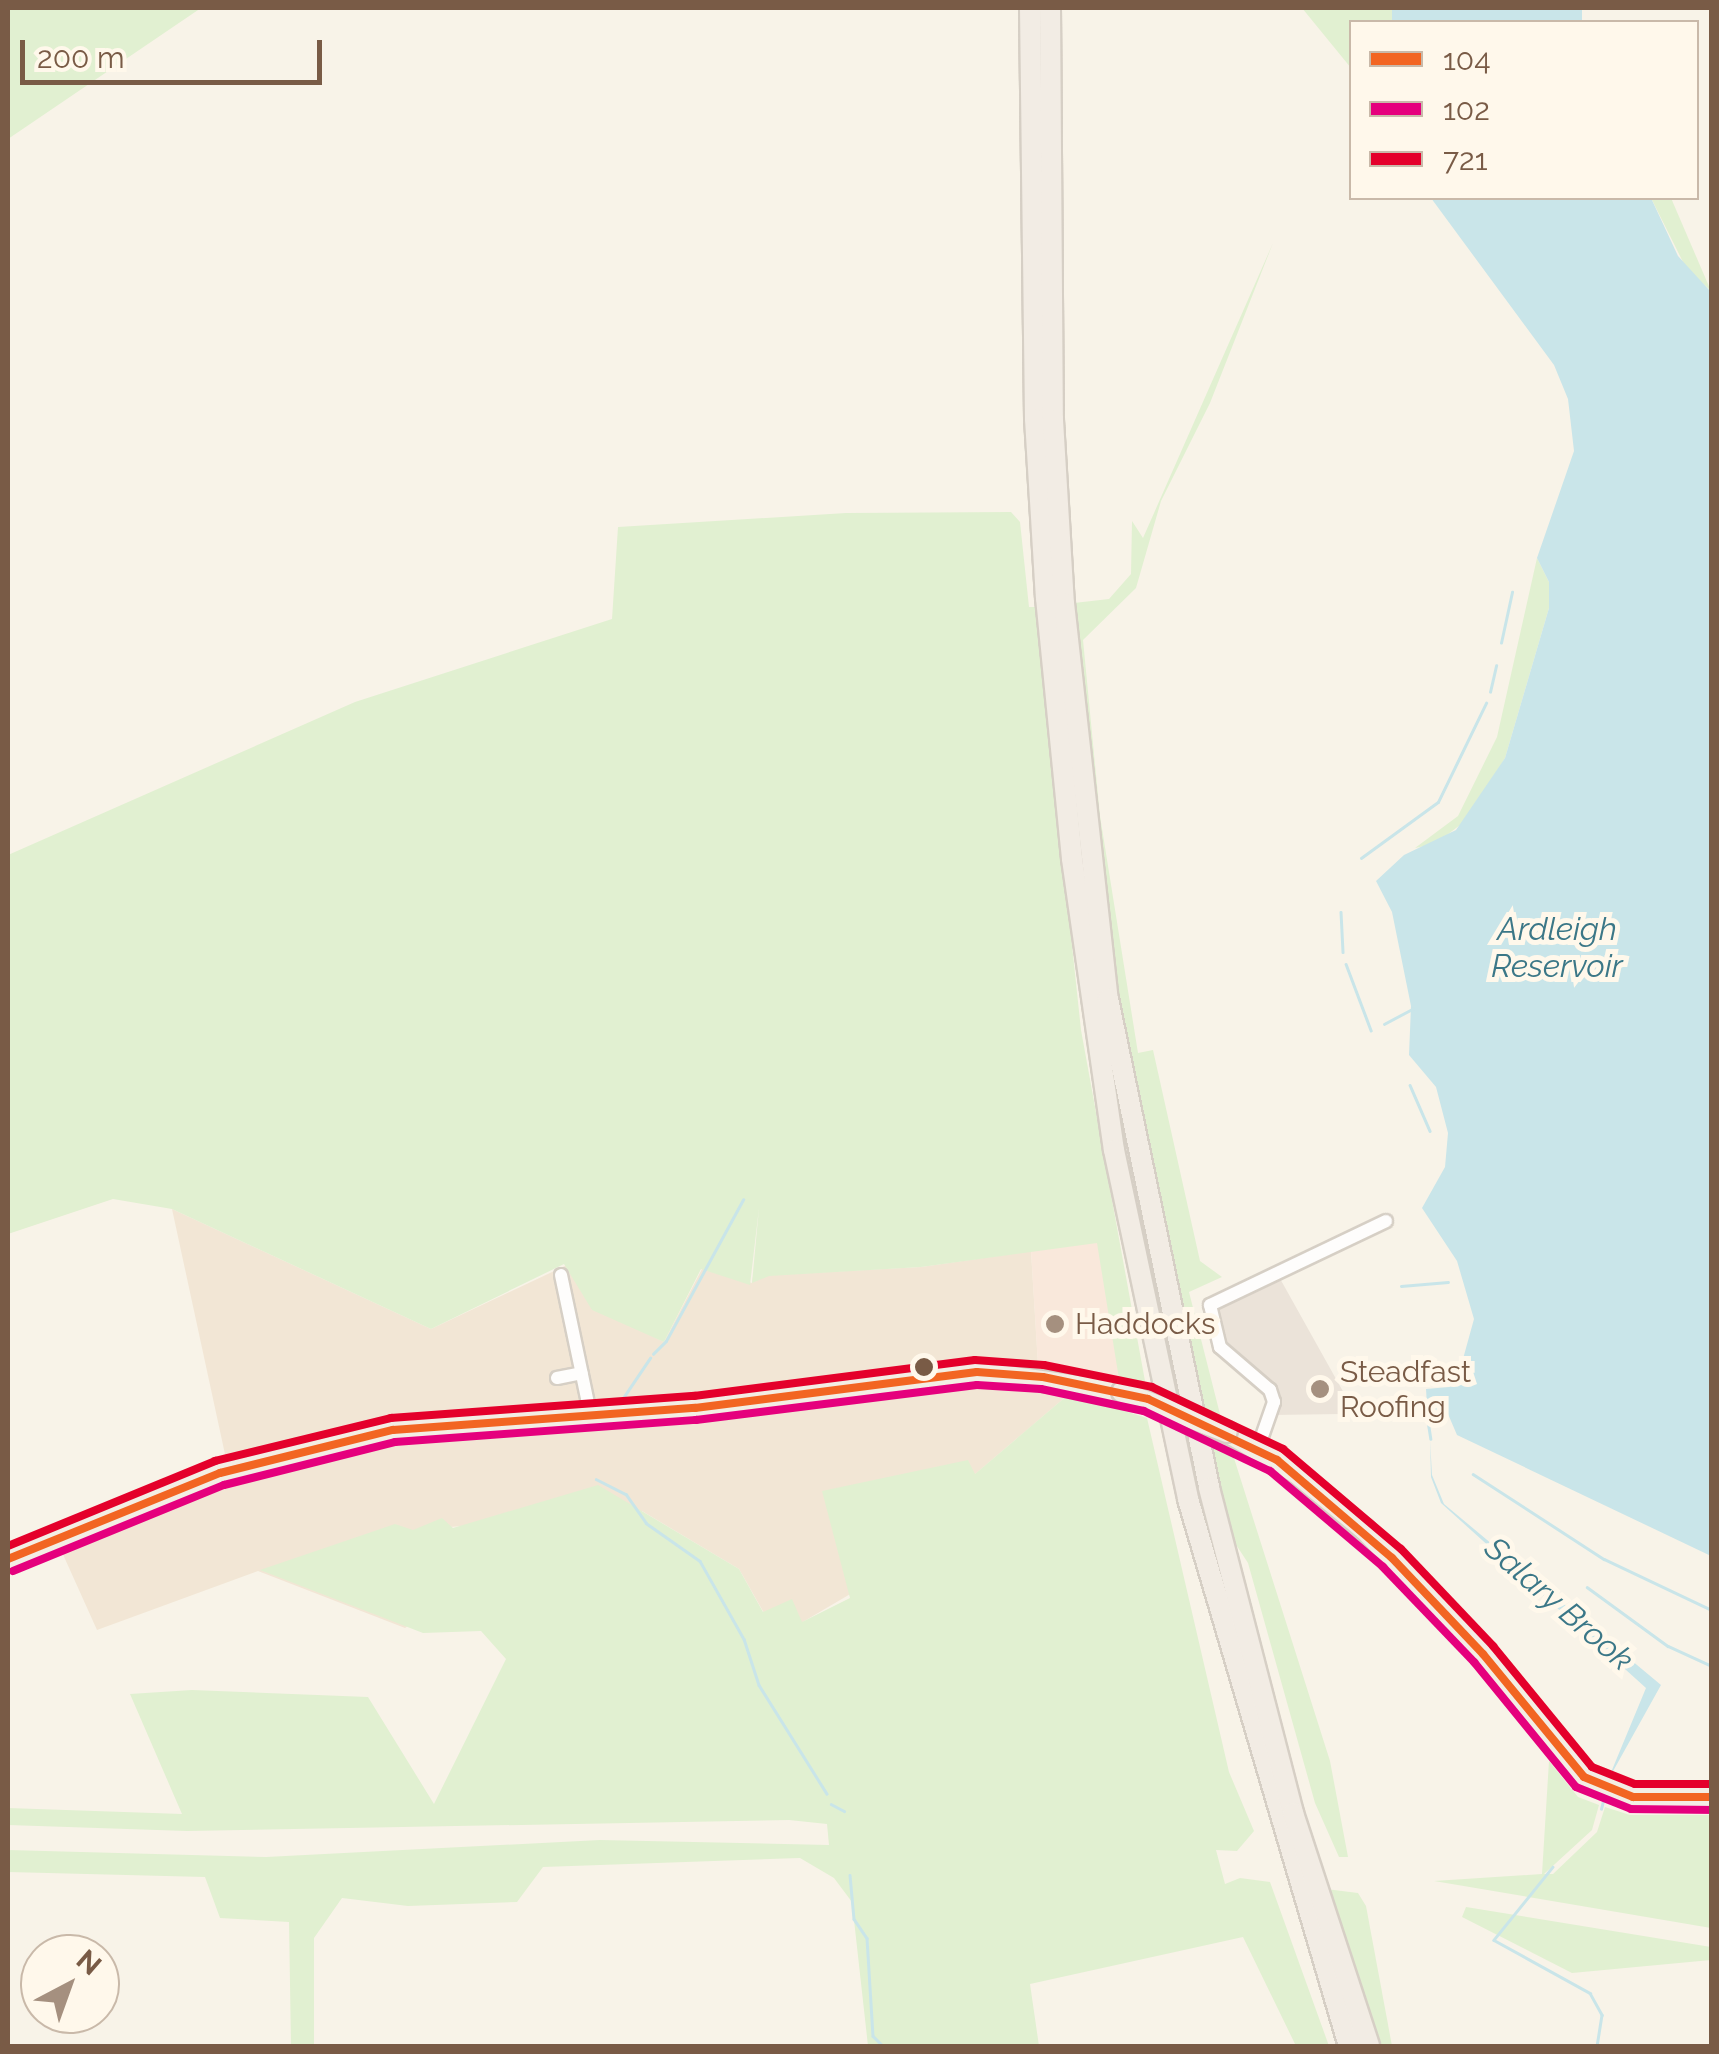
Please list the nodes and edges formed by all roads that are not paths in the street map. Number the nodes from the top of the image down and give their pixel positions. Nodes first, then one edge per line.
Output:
1 (1030, 8) edge
2 (1050, 8) edge
3 (1386, 1221) dead end
4 (561, 1275) dead end
5 (582, 1373) junction
6 (557, 1378) dead end
7 (589, 1408) junction
8 (1258, 1448) junction
9 (8, 1558) edge
10 (1712, 1797) edge
11 (1349, 2046) edge
12 (1369, 2046) edge

1 - 11 highway
2 - 12 highway
3 - 8 street
4 - 5 street
5 - 6 street
5 - 7 street
7 - 8 main road, bridge
7 - 9 main road
8 - 10 main road

